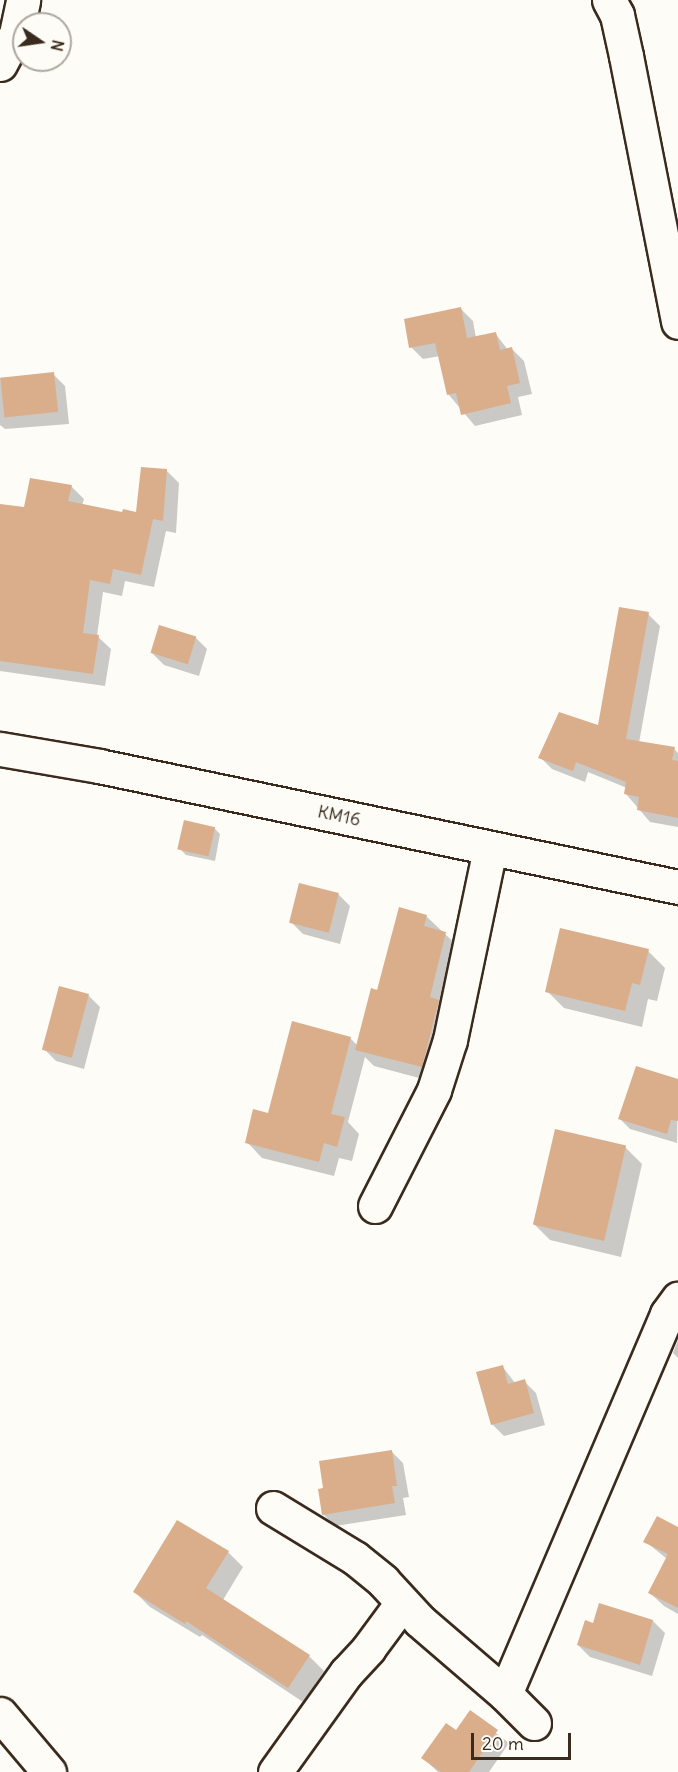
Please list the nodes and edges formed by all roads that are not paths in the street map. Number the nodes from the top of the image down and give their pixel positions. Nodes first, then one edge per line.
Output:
1 (23, 0) edge
2 (609, 0) edge
3 (0, 64) edge
4 (678, 322) edge
5 (0, 749) edge
6 (490, 848) junction
7 (678, 887) edge
8 (375, 1206) dead end
9 (678, 1299) edge
10 (273, 1508) dead end
11 (402, 1604) junction
12 (505, 1694) junction
13 (0, 1714) edge
14 (534, 1723) dead end
15 (49, 1772) edge
16 (275, 1772) edge

1 - 3 street
2 - 4 street
5 - 6 street, KM16
6 - 7 street, KM16
6 - 8 street
9 - 12 street
10 - 11 street
11 - 12 street
11 - 16 street
12 - 14 street
13 - 15 street

